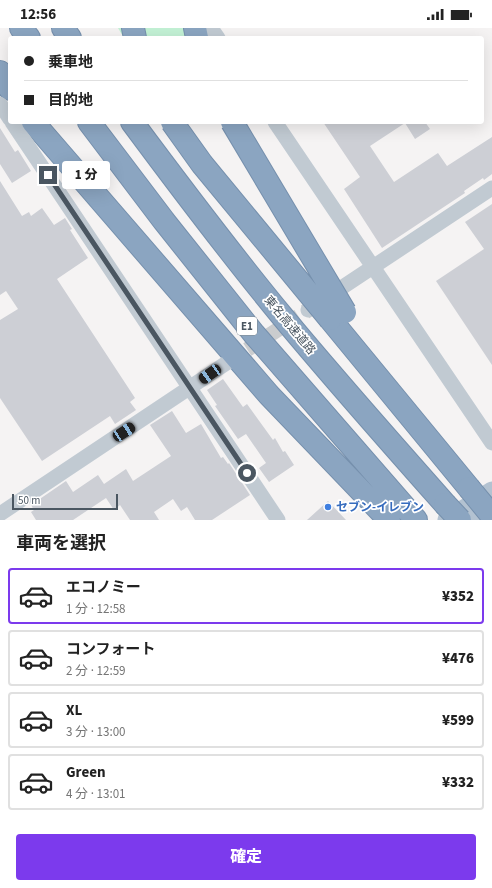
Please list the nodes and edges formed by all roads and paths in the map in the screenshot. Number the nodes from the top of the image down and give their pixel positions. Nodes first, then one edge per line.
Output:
1 (0, 72) edge
2 (8, 86) edge
3 (0, 104) edge
4 (8, 116) edge
5 (13, 124) edge
6 (36, 124) edge
7 (91, 124) edge
8 (133, 124) edge
9 (173, 124) edge
10 (233, 124) edge
11 (276, 124) edge
12 (492, 188) edge
13 (374, 267) junction
14 (308, 310) tunnel mouth
15 (338, 316) junction
16 (228, 362) tunnel mouth
17 (189, 388) junction
18 (492, 443) edge
19 (478, 489) edge
20 (492, 510) edge
21 (446, 512) edge
22 (0, 514) edge
23 (492, 515) edge
24 (278, 520) edge
25 (388, 520) edge
26 (416, 520) edge
27 (460, 520) edge
28 (477, 520) edge

1 - 2 highway
3 - 4 street
5 - 17 street
6 - 25 highway
7 - 26 highway, E1
8 - 21 highway, 東名高速道路
9 - 15 highway, bridge
10 - 15 highway, bridge
11 - 13 street
12 - 13 street
13 - 14 street
13 - 18 street
15 - 19 highway
16 - 17 street
17 - 22 street
17 - 24 street
19 - 21 main road
19 - 23 highway, bridge
20 - 28 main road
21 - 27 highway, 東名高速道路, bridge

